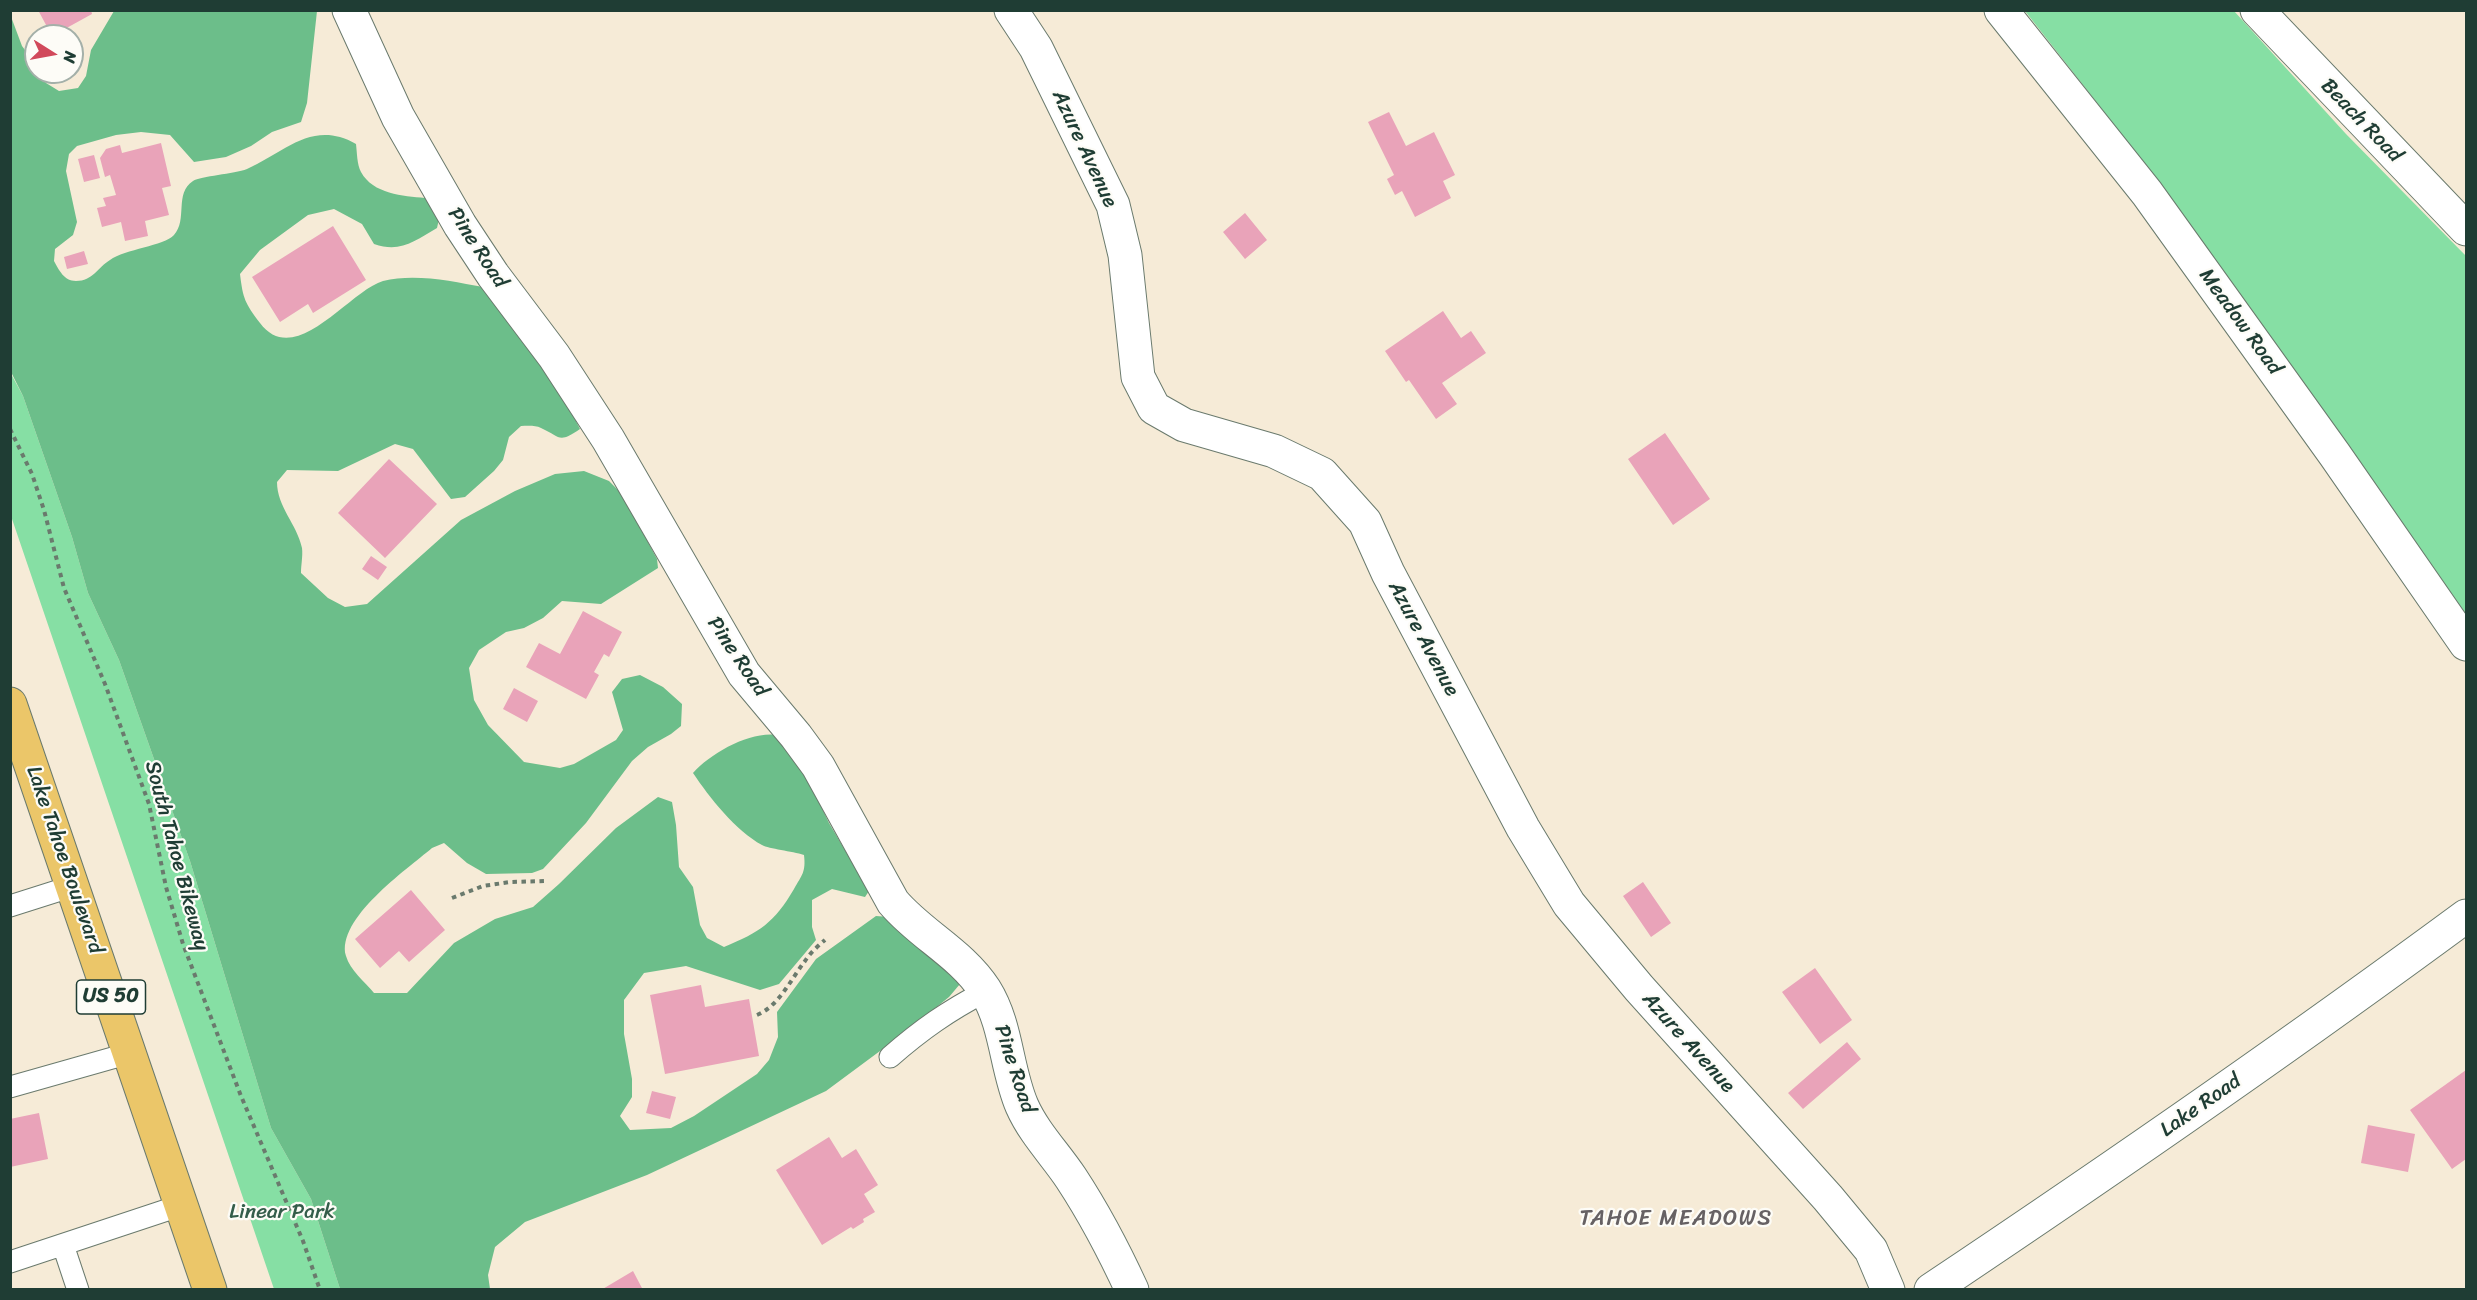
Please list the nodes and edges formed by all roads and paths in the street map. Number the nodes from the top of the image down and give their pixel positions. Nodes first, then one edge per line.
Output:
1 (349, 10) edge
2 (1011, 10) edge
3 (2001, 10) edge
4 (2257, 10) edge
5 (2466, 229) edge
6 (10, 429) edge
7 (2466, 644) edge
8 (10, 704) edge
9 (545, 881) dead end
10 (73, 886) junction
11 (452, 898) dead end
12 (10, 906) edge
13 (2466, 916) edge
14 (825, 940) dead end
15 (986, 991) junction
16 (757, 1015) dead end
17 (130, 1053) junction
18 (890, 1057) dead end
19 (10, 1087) edge
20 (182, 1206) junction
21 (63, 1245) junction
22 (10, 1262) edge
23 (78, 1290) edge
24 (210, 1290) edge
25 (320, 1290) edge
26 (1132, 1290) edge
27 (1888, 1290) edge
28 (1931, 1290) edge

1 - 15 street, Pine Road
2 - 27 street, Azure Avenue
3 - 7 street, Meadow Road
4 - 5 street, Beach Road
6 - 25 path, South Tahoe Bikeway
8 - 10 highway, Lake Tahoe Boulevard / US 50
9 - 11 path
10 - 12 lane
10 - 17 highway, Lake Tahoe Boulevard / US 50
13 - 28 street, Lake Road
14 - 16 path
15 - 18 lane
15 - 26 street, Pine Road
17 - 19 lane
17 - 20 highway, Lake Tahoe Boulevard / US 50
20 - 21 lane
20 - 24 highway, Lake Tahoe Boulevard / US 50
21 - 22 lane
21 - 23 lane

